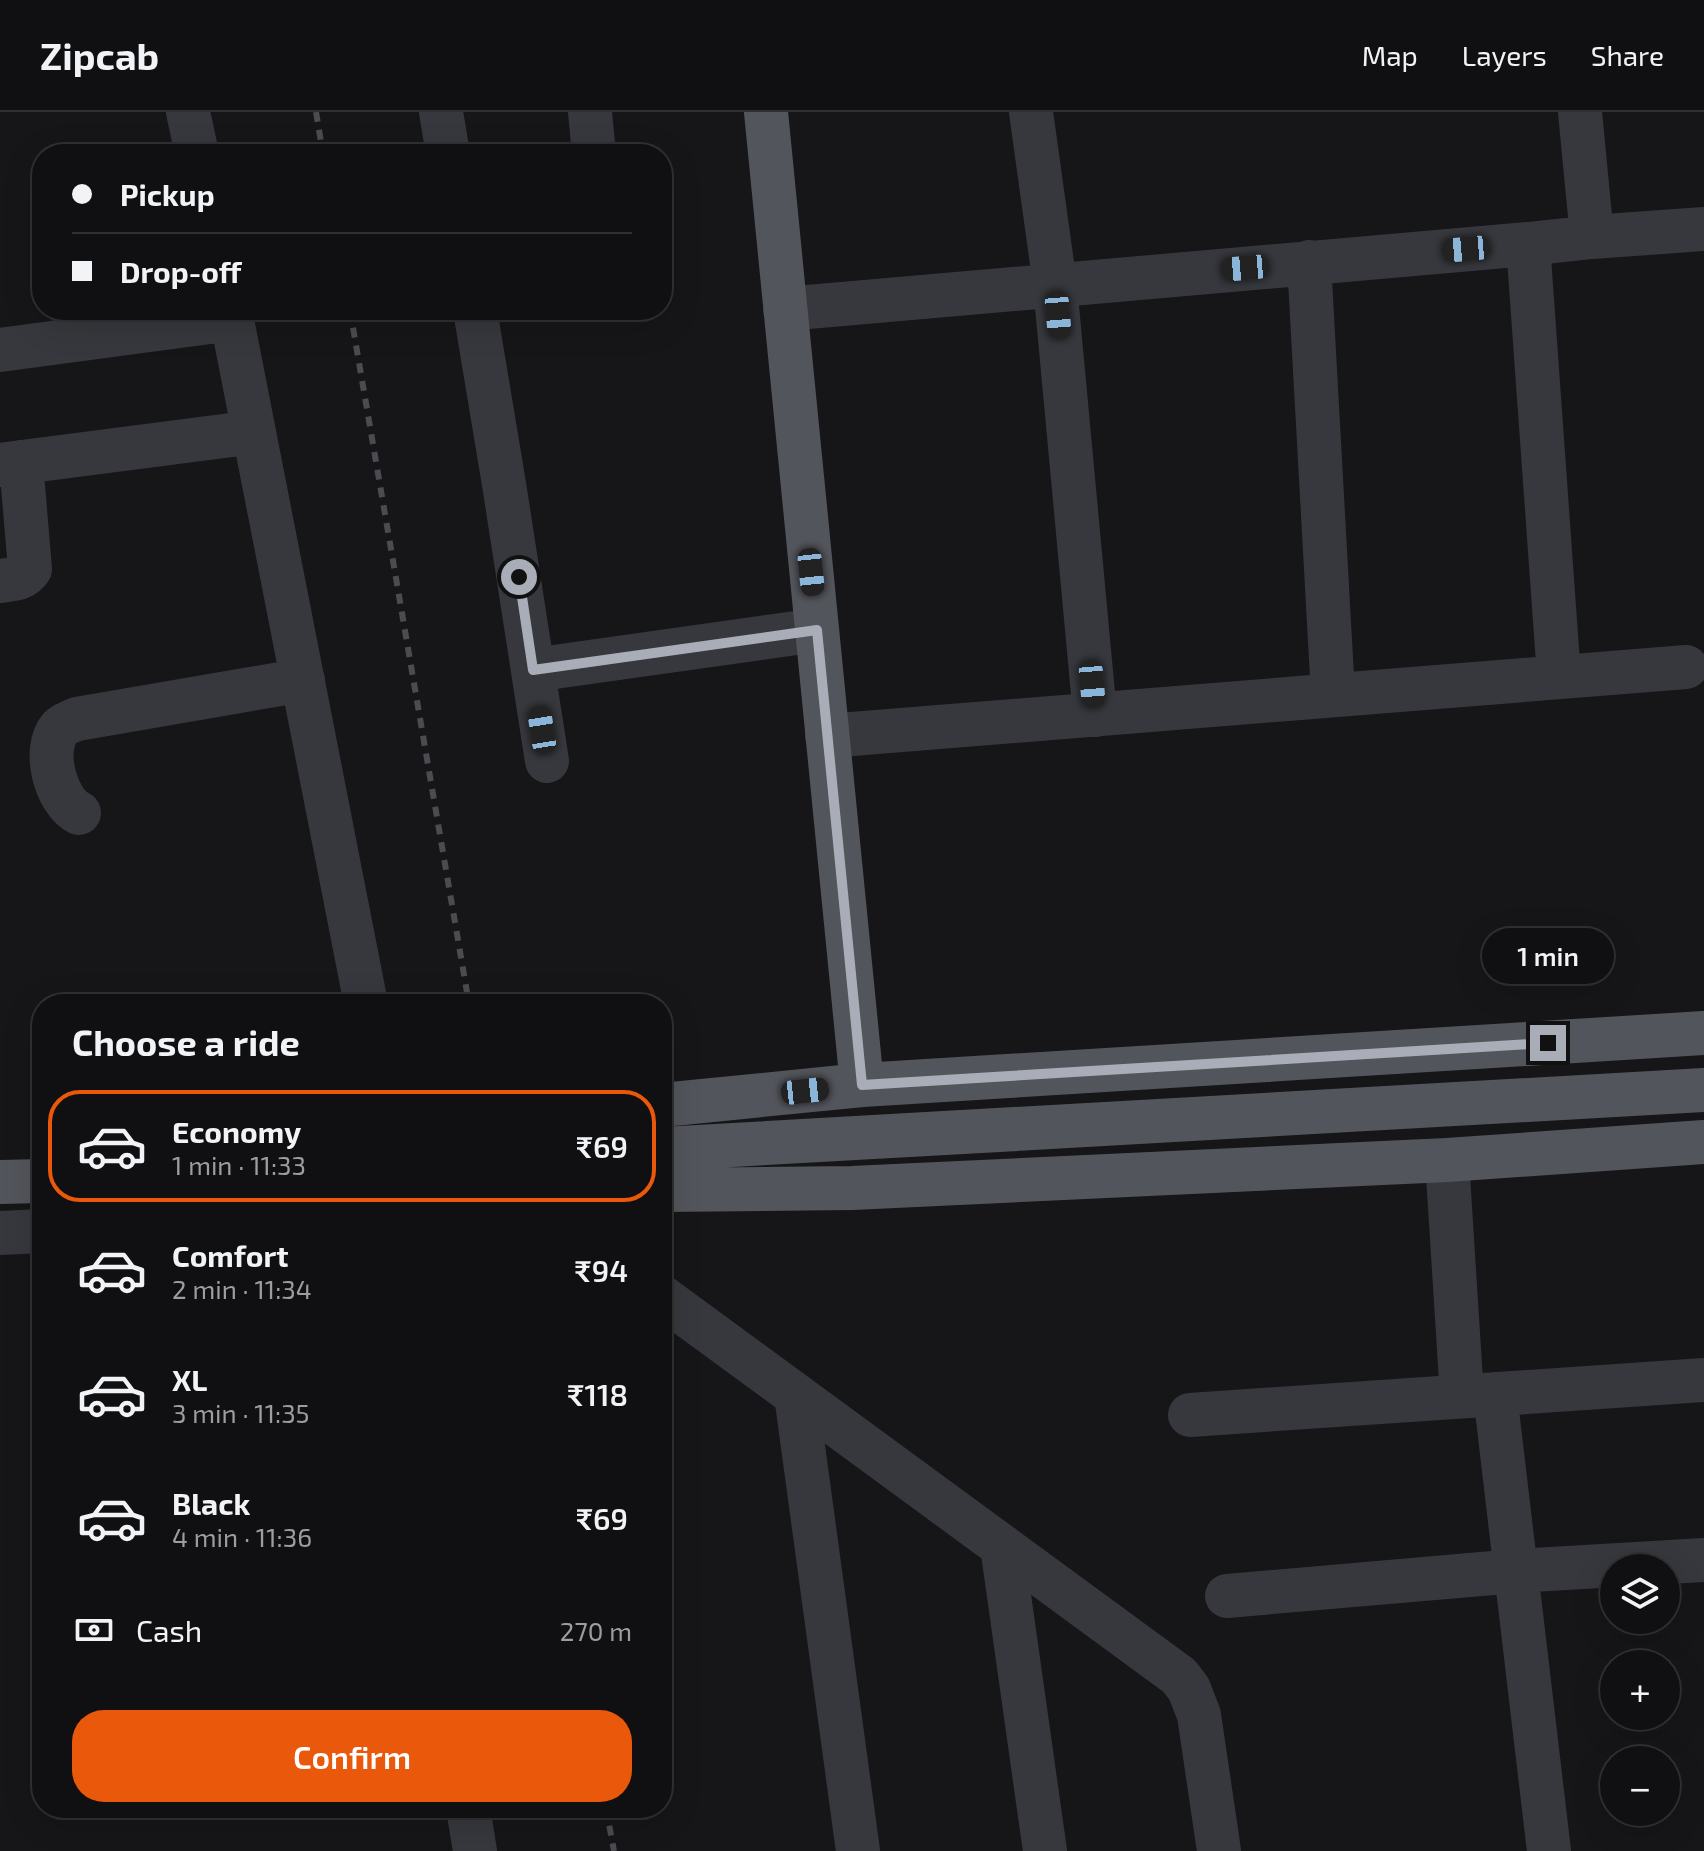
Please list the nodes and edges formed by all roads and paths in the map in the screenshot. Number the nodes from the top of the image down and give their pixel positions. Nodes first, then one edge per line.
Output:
1 (188, 112) edge
2 (441, 112) edge
3 (590, 112) edge
4 (766, 112) edge
5 (1031, 112) edge
6 (1580, 112) edge
7 (195, 144) edge
8 (446, 144) edge
9 (593, 144) edge
10 (1704, 229) edge
11 (1592, 237) junction
12 (1528, 244) junction
13 (1309, 262) junction
14 (1055, 285) junction
15 (785, 309) junction
16 (192, 320) edge
17 (232, 320) edge
18 (477, 320) edge
19 (0, 350) edge
20 (254, 432) junction
21 (11, 463) edge
22 (0, 581) edge
23 (817, 630) junction
24 (1686, 667) dead end
25 (533, 670) junction
26 (1559, 677) junction
27 (303, 680) junction
28 (1333, 695) junction
29 (1095, 715) junction
30 (827, 736) junction
31 (547, 761) dead end
32 (79, 813) dead end
33 (364, 994) edge
34 (1704, 1033) edge
35 (862, 1085) junction
36 (1704, 1090) edge
37 (672, 1104) edge
38 (1704, 1142) edge
39 (672, 1148) edge
40 (1447, 1160) junction
41 (32, 1181) edge
42 (0, 1182) edge
43 (672, 1190) edge
44 (32, 1231) edge
45 (0, 1233) edge
46 (672, 1304) edge
47 (1704, 1380) edge
48 (796, 1395) junction
49 (1479, 1395) junction
50 (1190, 1415) dead end
51 (1002, 1546) junction
52 (1704, 1560) edge
53 (1516, 1571) junction
54 (1227, 1596) dead end
55 (470, 1818) edge
56 (475, 1851) edge
57 (858, 1851) edge
58 (1045, 1851) edge
59 (1219, 1851) edge
60 (1549, 1851) edge

1 - 7 street
2 - 8 street
3 - 9 street
4 - 15 main road
5 - 14 street
6 - 11 street
10 - 11 street
11 - 12 street
12 - 13 street
12 - 26 street
13 - 14 street
13 - 28 street
14 - 15 street
14 - 29 street
15 - 23 main road
16 - 19 street
17 - 20 street
18 - 25 street
20 - 21 street
20 - 27 street
21 - 22 street
23 - 25 street
23 - 30 main road
24 - 26 street
25 - 31 street
26 - 28 street
27 - 32 street
27 - 33 street
28 - 29 street
29 - 30 street
30 - 35 main road
34 - 35 main road
35 - 37 main road
36 - 39 main road
38 - 40 main road
40 - 43 main road
40 - 49 street
41 - 42 main road
44 - 45 street
46 - 48 street
47 - 49 street
48 - 51 street
48 - 57 street
49 - 50 street
49 - 53 street
51 - 58 street
51 - 59 street
52 - 53 street
53 - 54 street
53 - 60 street
55 - 56 street

